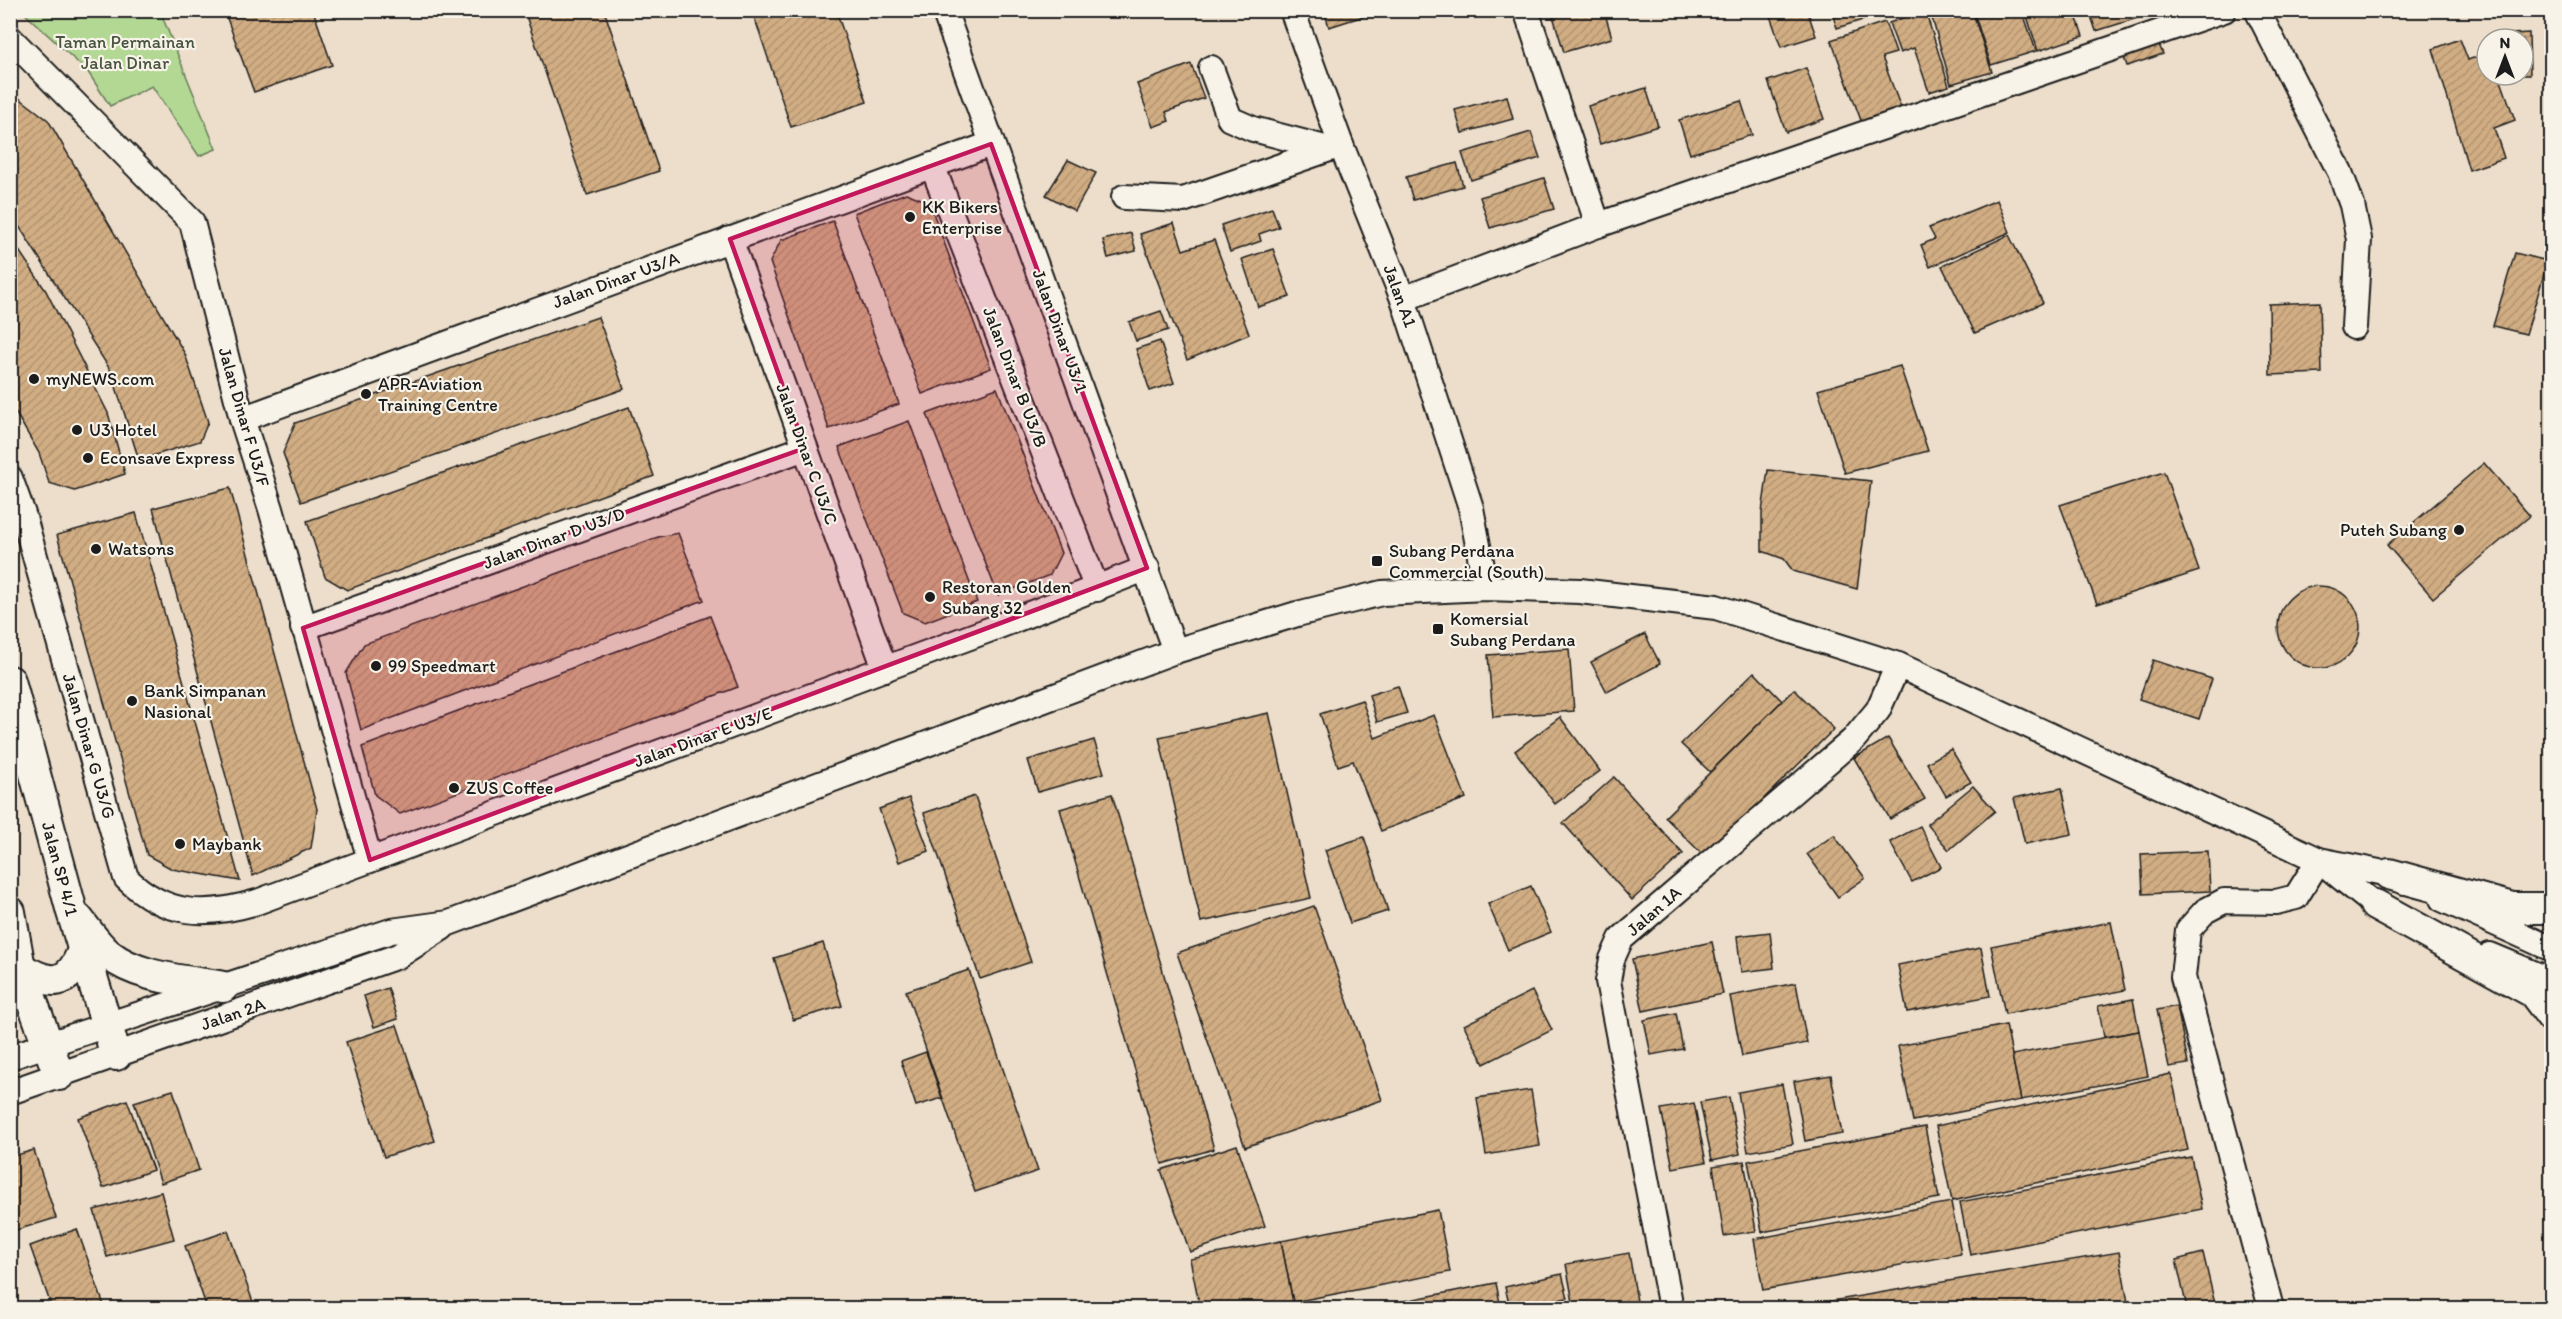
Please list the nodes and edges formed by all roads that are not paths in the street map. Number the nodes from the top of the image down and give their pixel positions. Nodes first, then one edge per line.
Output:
1 (944, 10) edge
2 (1292, 10) edge
3 (1526, 10) edge
4 (2224, 10) edge
5 (2257, 10) edge
6 (2185, 17) edge
7 (10, 38) edge
8 (1210, 68) dead end
9 (991, 144) junction
10 (1335, 147) junction
11 (932, 165) junction
12 (1124, 197) dead end
13 (1598, 225) junction
14 (730, 238) junction
15 (1403, 299) junction
16 (2354, 327) dead end
17 (242, 419) junction
18 (805, 448) junction
19 (10, 478) edge
20 (1147, 568) junction
21 (1486, 588) junction
22 (1096, 589) junction
23 (303, 628) junction
24 (1175, 651) junction
25 (1898, 665) junction
26 (885, 669) junction
27 (10, 681) edge
28 (370, 860) junction
29 (2319, 860) junction
30 (2388, 874) junction
31 (257, 902) joint
32 (2374, 905) junction
33 (2552, 908) edge
34 (72, 912) junction
35 (11, 916) edge
36 (449, 924) junction
37 (2552, 949) edge
38 (83, 950) junction
39 (15, 970) edge
40 (2552, 981) edge
41 (223, 987) junction
42 (2552, 1017) edge
43 (106, 1026) junction
44 (47, 1045) junction
45 (116, 1055) junction
46 (10, 1057) edge
47 (59, 1075) junction
48 (10, 1092) edge
49 (1671, 1308) edge
50 (2271, 1308) edge

1 - 9 street, Jalan Dinar U3/1
2 - 10 street, Jalan A1
3 - 13 street
4 - 6 street
5 - 16 street
6 - 13 street
7 - 17 street, Jalan Dinar F U3/F
8 - 10 street
9 - 11 street, Jalan Dinar U3/A
9 - 20 street, Jalan Dinar U3/1
10 - 12 street
10 - 15 street, Jalan A1
11 - 14 street, Jalan Dinar U3/A
11 - 22 street, Jalan Dinar B U3/B
13 - 15 street
14 - 17 street, Jalan Dinar U3/A
14 - 18 street, Jalan Dinar C U3/C
15 - 21 street, Jalan A1
17 - 23 street, Jalan Dinar F U3/F
18 - 23 street, Jalan Dinar D U3/D
18 - 26 street, Jalan Dinar C U3/C
19 - 31 street, Jalan Dinar G U3/G
20 - 22 street, Jalan Dinar E U3/E
20 - 24 street, Jalan Dinar U3/1
21 - 24 street
21 - 25 street
22 - 26 street, Jalan Dinar E U3/E
23 - 28 street, Jalan Dinar F U3/F
24 - 36 street
25 - 29 street
25 - 49 street, Jalan 1A
26 - 28 street, Jalan Dinar E U3/E
27 - 34 main road, Jalan SP 4/1
28 - 31 street, Jalan Dinar E U3/E
29 - 30 street
29 - 32 street
29 - 50 street
30 - 33 main road
30 - 37 street
32 - 40 street
32 - 42 main road
34 - 38 main road, Jalan SP 4/1
34 - 41 main road
35 - 39 main road
36 - 41 street
36 - 45 street, Jalan 2A
38 - 39 main road
38 - 43 main road, Jalan SP 4/1
39 - 44 main road
41 - 43 street
43 - 44 street
43 - 45 main road, Jalan SP 4/1
44 - 46 street
44 - 47 main road
45 - 47 street, Jalan 2A
47 - 48 street, Jalan 2A

